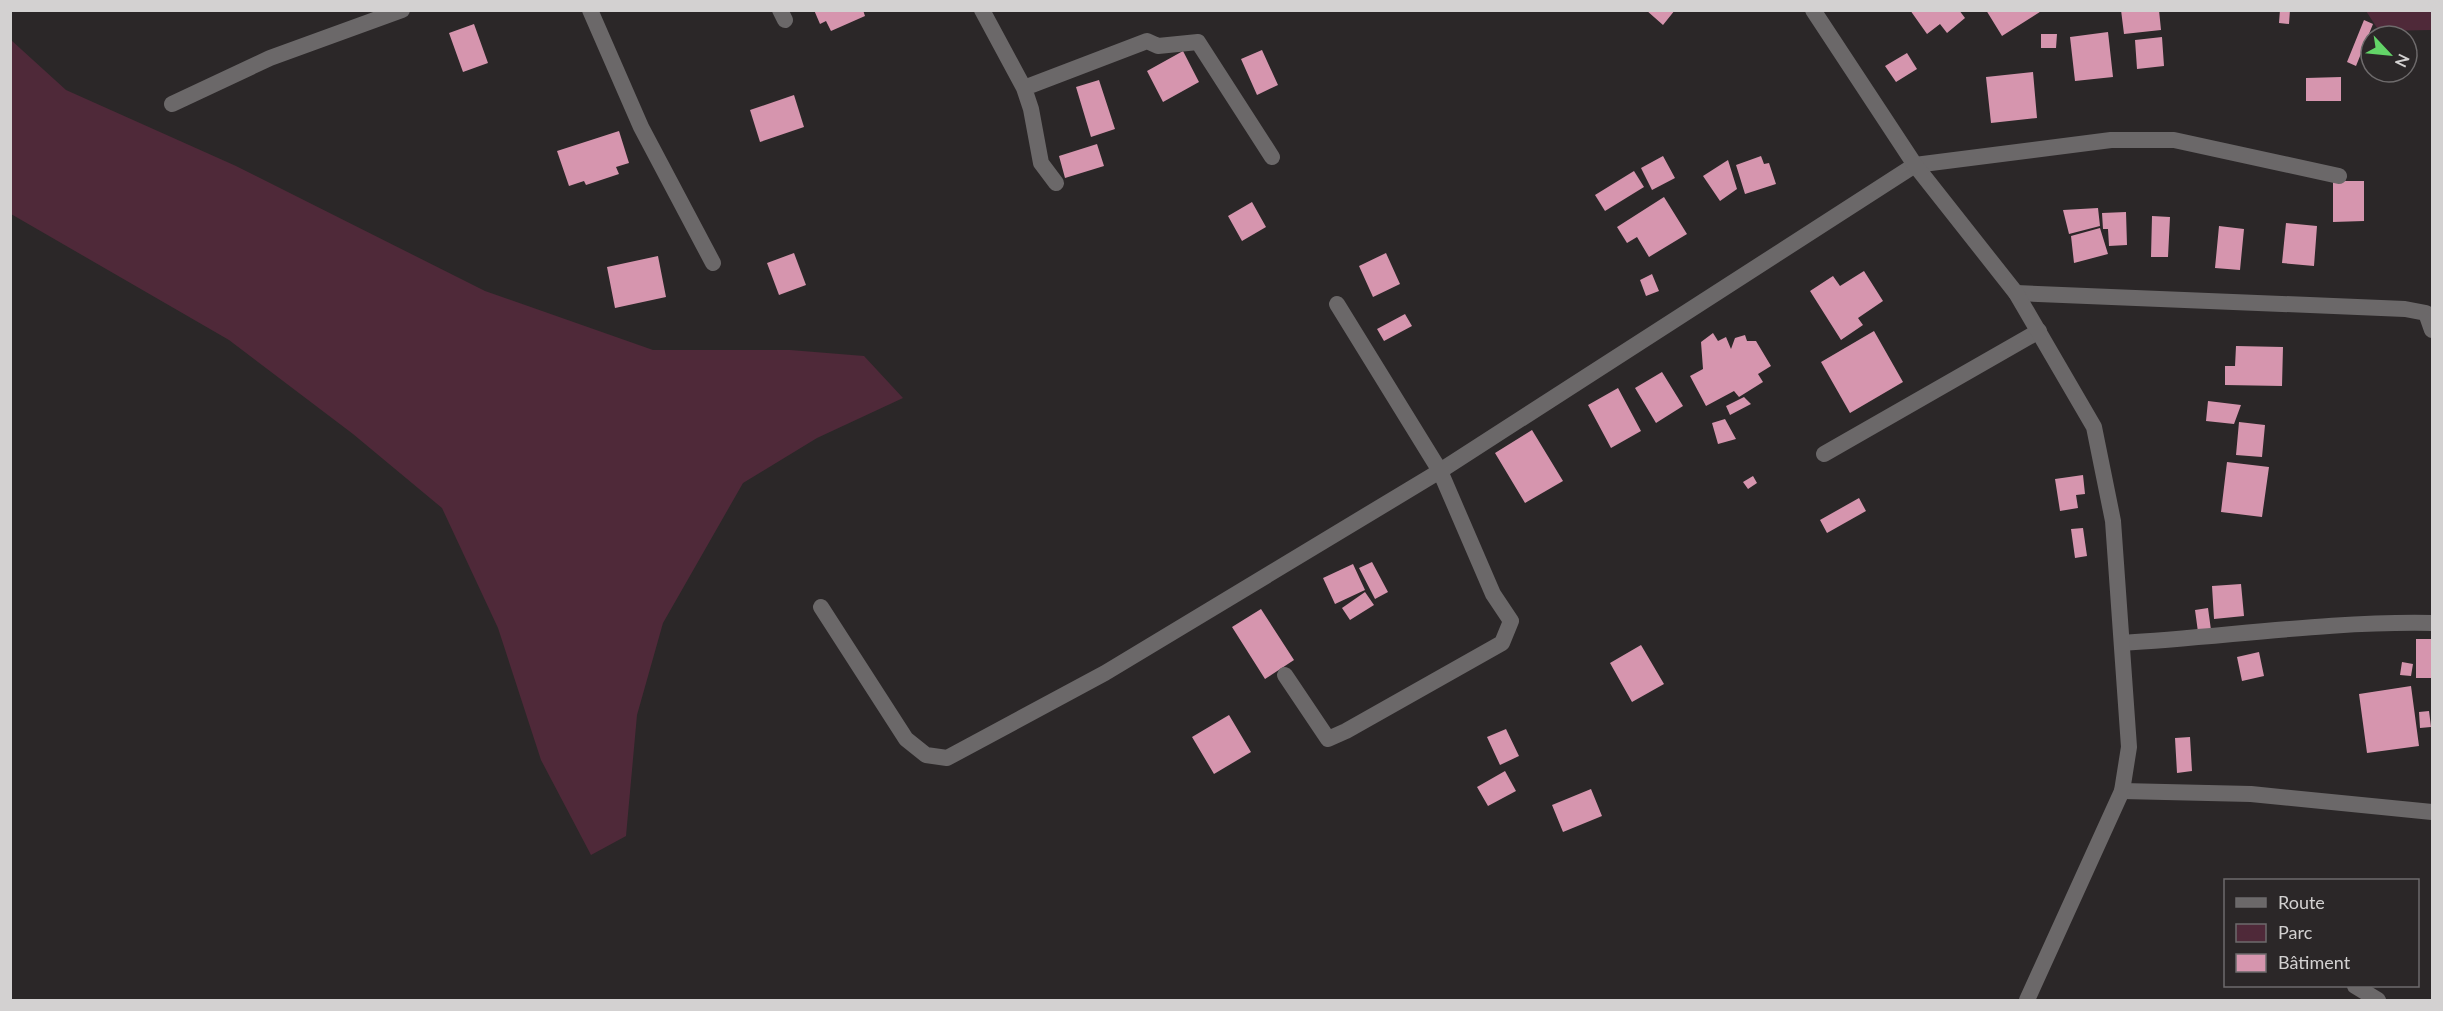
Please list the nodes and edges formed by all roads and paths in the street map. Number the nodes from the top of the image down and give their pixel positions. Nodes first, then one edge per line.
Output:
1 (402, 10) edge
2 (590, 10) edge
3 (982, 10) edge
4 (1812, 10) edge
5 (1024, 88) junction
6 (172, 104) dead end
7 (1272, 157) dead end
8 (1915, 165) junction
9 (2339, 176) dead end
10 (1056, 183) dead end
11 (713, 263) dead end
12 (2016, 293) junction
13 (1336, 304) dead end
14 (2433, 330) edge
15 (2039, 331) junction
16 (1824, 454) dead end
17 (1440, 471) junction
18 (821, 607) dead end
19 (2433, 623) edge
20 (2122, 643) junction
21 (1285, 675) dead end
22 (2122, 791) junction
23 (2433, 812) edge
24 (2357, 987) edge
25 (2027, 1000) edge
26 (2378, 1000) edge

1 - 6 street
2 - 11 street
3 - 5 street
4 - 8 street
5 - 7 street
5 - 10 street
8 - 9 street
8 - 12 street
8 - 17 street
12 - 14 street
12 - 15 street
13 - 17 street
15 - 16 street
15 - 20 street
17 - 18 street
17 - 21 street
19 - 20 street
20 - 22 street
22 - 23 street
22 - 25 street
24 - 26 street

